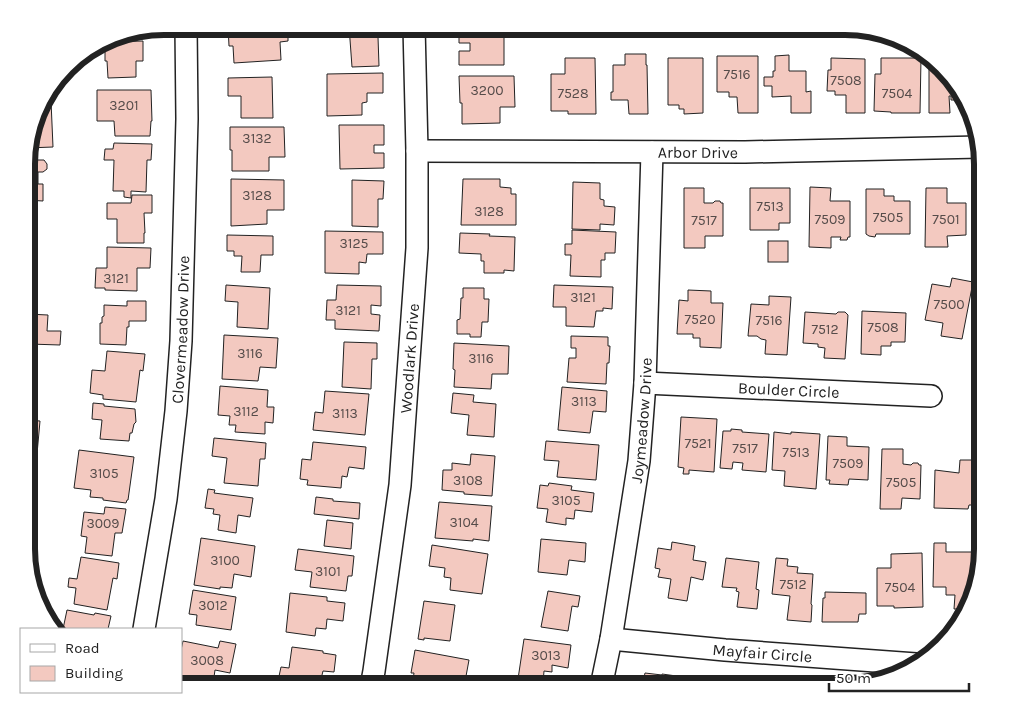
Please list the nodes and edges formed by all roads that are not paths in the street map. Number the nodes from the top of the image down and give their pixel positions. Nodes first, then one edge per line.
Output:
1 (186, 35) edge
2 (414, 35) edge
3 (973, 147) edge
4 (417, 151) junction
5 (652, 152) junction
6 (645, 383) junction
7 (931, 396) dead end
8 (144, 628) edge
9 (611, 639) junction
10 (905, 663) edge
11 (373, 678) edge
12 (603, 678) edge

1 - 8 street, Clovermeadow Drive
2 - 4 street, Woodlark Drive
3 - 5 street, Arbor Drive
4 - 5 street, Arbor Drive
4 - 11 street, Woodlark Drive
5 - 6 street, Joymeadow Drive
6 - 7 street, Boulder Circle
6 - 9 street, Joymeadow Drive
9 - 10 street, Mayfair Circle
9 - 12 street, Joymeadow Drive

